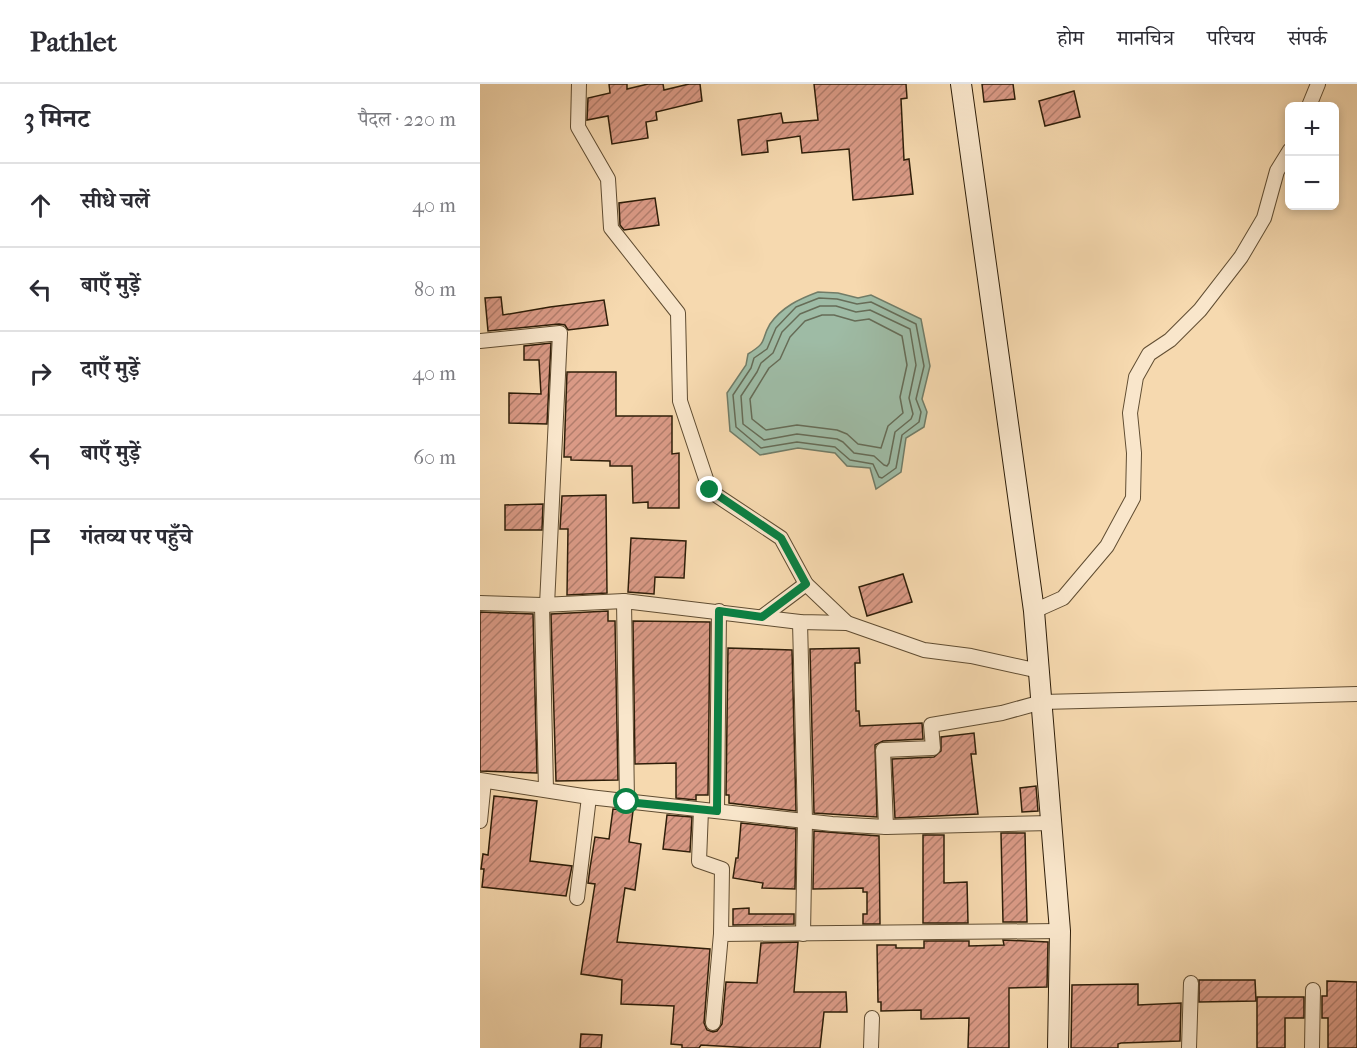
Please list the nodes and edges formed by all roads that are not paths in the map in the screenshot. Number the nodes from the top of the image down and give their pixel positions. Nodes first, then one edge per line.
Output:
1 (579, 84) edge
2 (961, 84) edge
3 (1318, 84) edge
4 (1311, 102) edge
5 (1286, 156) edge
6 (480, 341) edge
7 (806, 584) junction
8 (624, 602) junction
9 (480, 603) edge
10 (545, 605) junction
11 (719, 611) junction
12 (1034, 611) junction
13 (762, 617) junction
14 (800, 622) junction
15 (847, 623) junction
16 (1039, 671) junction
17 (1357, 694) edge
18 (1042, 702) junction
19 (482, 780) edge
20 (546, 790) junction
21 (589, 797) junction
22 (627, 802) junction
23 (701, 810) junction
24 (717, 811) junction
25 (480, 821) edge
26 (805, 821) junction
27 (1052, 823) junction
28 (886, 827) junction
29 (577, 898) dead end
30 (1060, 931) junction
31 (721, 934) junction
32 (803, 934) junction
33 (1191, 983) dead end
34 (1313, 990) dead end
35 (872, 1018) dead end
36 (713, 1023) dead end
37 (871, 1048) edge
38 (1058, 1048) edge
39 (1189, 1048) edge
40 (1312, 1048) edge

1 - 7 street
2 - 12 street
3 - 4 street
5 - 12 street
6 - 10 street
7 - 13 street
7 - 15 street
8 - 10 street
8 - 11 street
8 - 22 street
9 - 10 street
10 - 20 street
11 - 13 street
11 - 24 street
12 - 16 street
13 - 14 street
14 - 15 street
14 - 26 street
15 - 16 street
16 - 18 street
17 - 18 street
18 - 27 street
18 - 28 street
19 - 20 street
19 - 25 street
20 - 21 street
21 - 22 street
21 - 29 street
22 - 23 street
23 - 24 street
23 - 31 street
24 - 26 street
26 - 28 street
26 - 32 street
27 - 28 street
27 - 30 street
30 - 32 street
30 - 38 street
31 - 32 street
31 - 36 street
33 - 39 street
34 - 40 street
35 - 37 street

